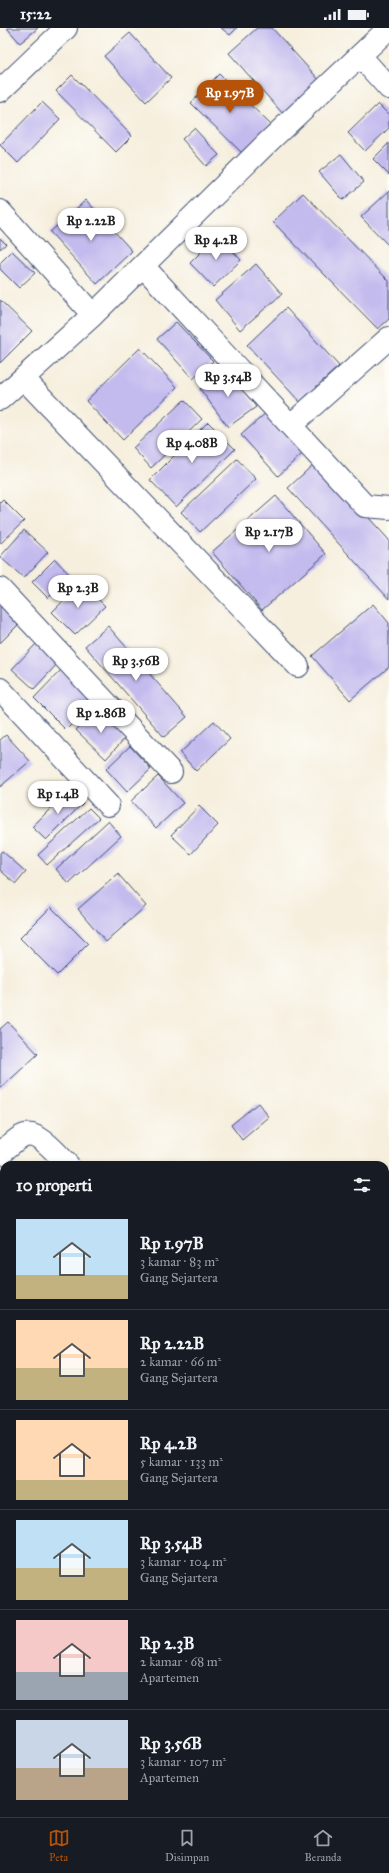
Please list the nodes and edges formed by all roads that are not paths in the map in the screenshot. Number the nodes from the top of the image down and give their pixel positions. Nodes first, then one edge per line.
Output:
1 (66, 28) edge
2 (389, 28) edge
3 (360, 56) junction
4 (389, 88) edge
5 (0, 91) edge
6 (0, 211) edge
7 (143, 266) junction
8 (93, 315) junction
9 (389, 338) edge
10 (24, 379) junction
11 (0, 399) edge
12 (291, 426) junction
13 (389, 508) edge
14 (0, 589) edge
15 (298, 666) dead end
16 (0, 689) edge
17 (171, 772) dead end
18 (108, 805) dead end
19 (0, 1154) edge
20 (64, 1161) edge

1 - 5 street
2 - 3 street
3 - 4 street
3 - 7 street
6 - 8 street
7 - 8 street
7 - 12 street
8 - 10 street
9 - 12 street
10 - 11 street
10 - 15 street
12 - 13 street
14 - 17 street
16 - 18 street
19 - 20 street

